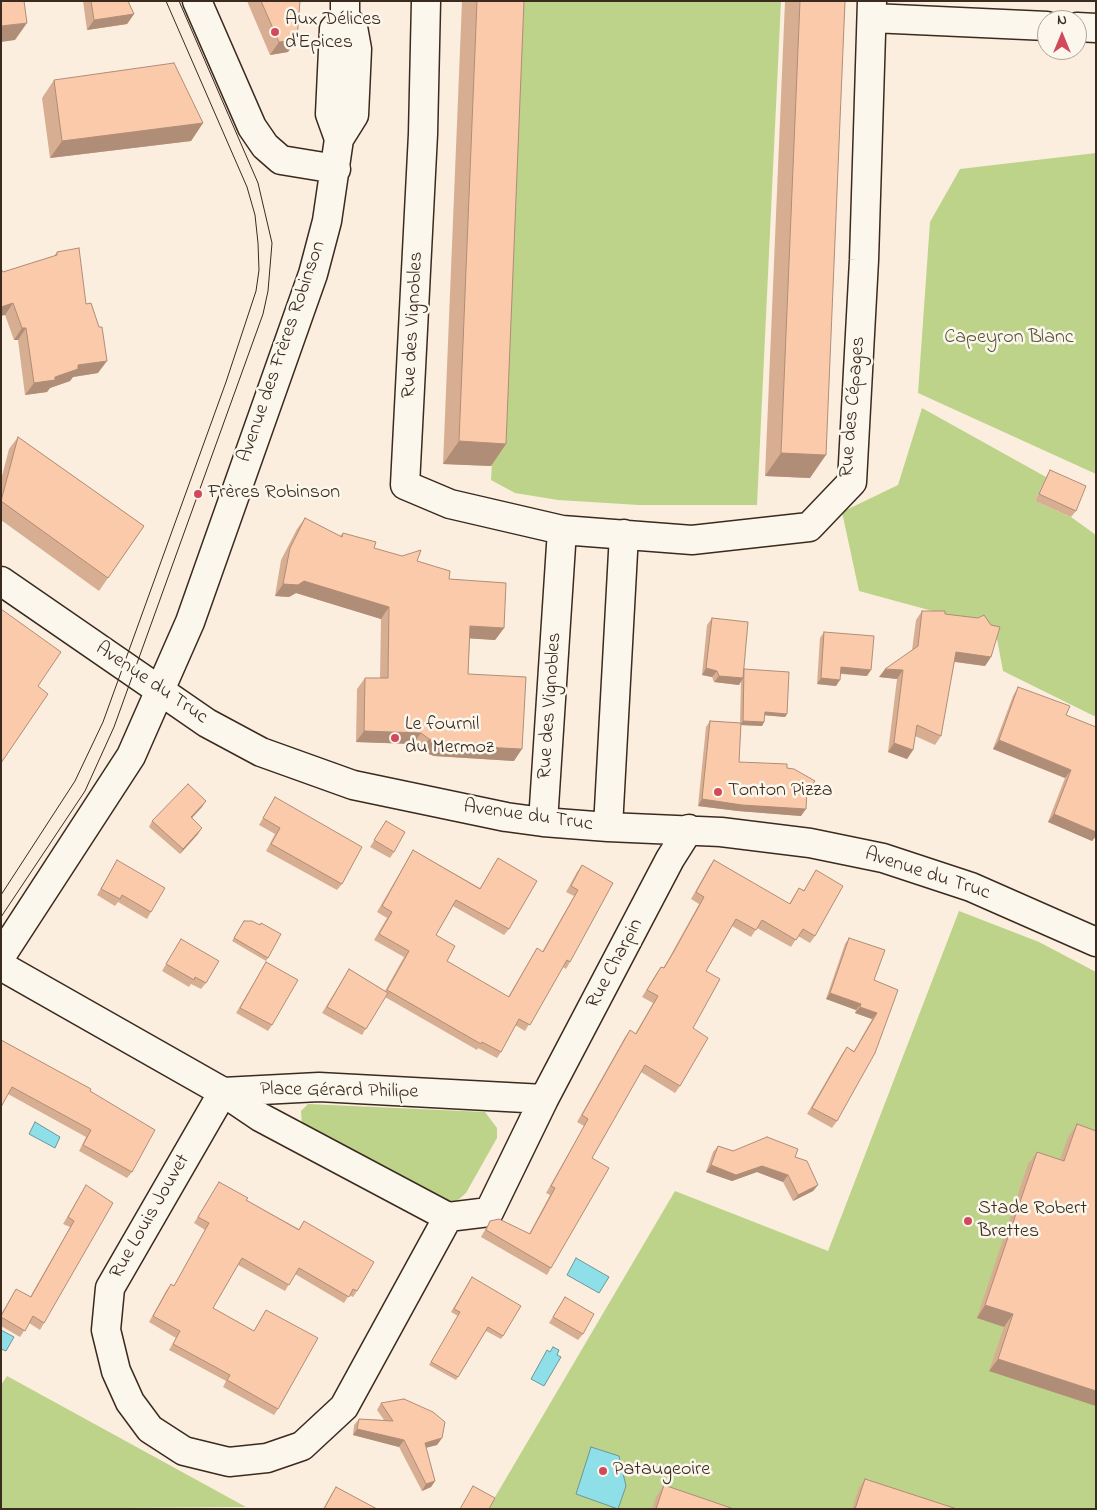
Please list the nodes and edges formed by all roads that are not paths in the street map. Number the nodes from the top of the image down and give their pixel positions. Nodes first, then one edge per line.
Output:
1 (197, 1) edge
2 (426, 1) edge
3 (345, 9) edge
4 (872, 10) edge
5 (1037, 25) edge
6 (336, 169) junction
7 (562, 530) junction
8 (624, 534) junction
9 (1, 581) edge
10 (161, 691) junction
11 (543, 822) junction
12 (608, 828) junction
13 (689, 829) junction
14 (1096, 942) edge
15 (1, 956) edge
16 (1, 966) edge
17 (223, 1092) junction
18 (544, 1099) junction
19 (448, 1217) junction

1 - 6 street
2 - 7 street, Rue des Vignobles
3 - 6 street, Avenue des Frères Robinson
4 - 5 street
4 - 8 street, Rue des Cépages
6 - 10 street, Avenue des Frères Robinson
7 - 8 street, Rue des Vignobles
7 - 11 street, Rue des Vignobles
8 - 12 street
9 - 10 street, Avenue du Truc
10 - 11 street, Avenue du Truc
10 - 15 street, Avenue des Frères Robinson
11 - 12 street, Avenue du Truc
12 - 13 street, Avenue du Truc
13 - 14 street, Avenue du Truc
13 - 18 street, Rue Charpin
16 - 17 street
17 - 18 street, Place Gérard Philipe
17 - 19 street, Place Gérard Philipe
17 - 19 street, Rue Louis Jouvet
18 - 19 street

